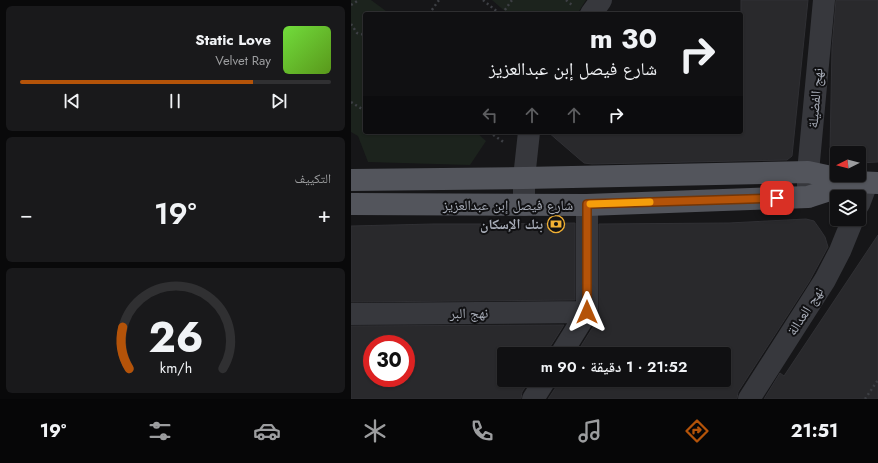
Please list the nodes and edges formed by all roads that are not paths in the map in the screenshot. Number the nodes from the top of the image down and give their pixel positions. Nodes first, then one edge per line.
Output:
1 (601, 0) edge
2 (824, 0) edge
3 (592, 12) edge
4 (529, 134) edge
5 (808, 172) junction
6 (524, 178) junction
7 (351, 180) edge
8 (867, 182) edge
9 (808, 197) junction
10 (351, 204) edge
11 (587, 204) junction
12 (524, 205) junction
13 (850, 226) edge
14 (587, 312) junction
15 (351, 314) edge
16 (565, 347) edge
17 (541, 387) edge
18 (533, 399) edge
19 (749, 399) edge

1 - 3 street
2 - 5 street, نهج الفضيلة
4 - 6 street
5 - 6 main road, شارع فيصل إبن عبدالعزيز
5 - 8 main road, شارع فيصل إبن عبدالعزيز
5 - 9 street, نهج الفضيلة
6 - 7 main road, شارع فيصل إبن عبدالعزيز
6 - 12 street
8 - 9 main road, شارع فيصل إبن عبدالعزيز
9 - 11 main road, شارع فيصل إبن عبدالعزيز
10 - 12 main road, شارع فيصل إبن عبدالعزيز
11 - 12 main road, شارع فيصل إبن عبدالعزيز
11 - 14 street
13 - 19 street, نهج العدالة
14 - 15 street, نهج البر
14 - 16 street
17 - 18 street

